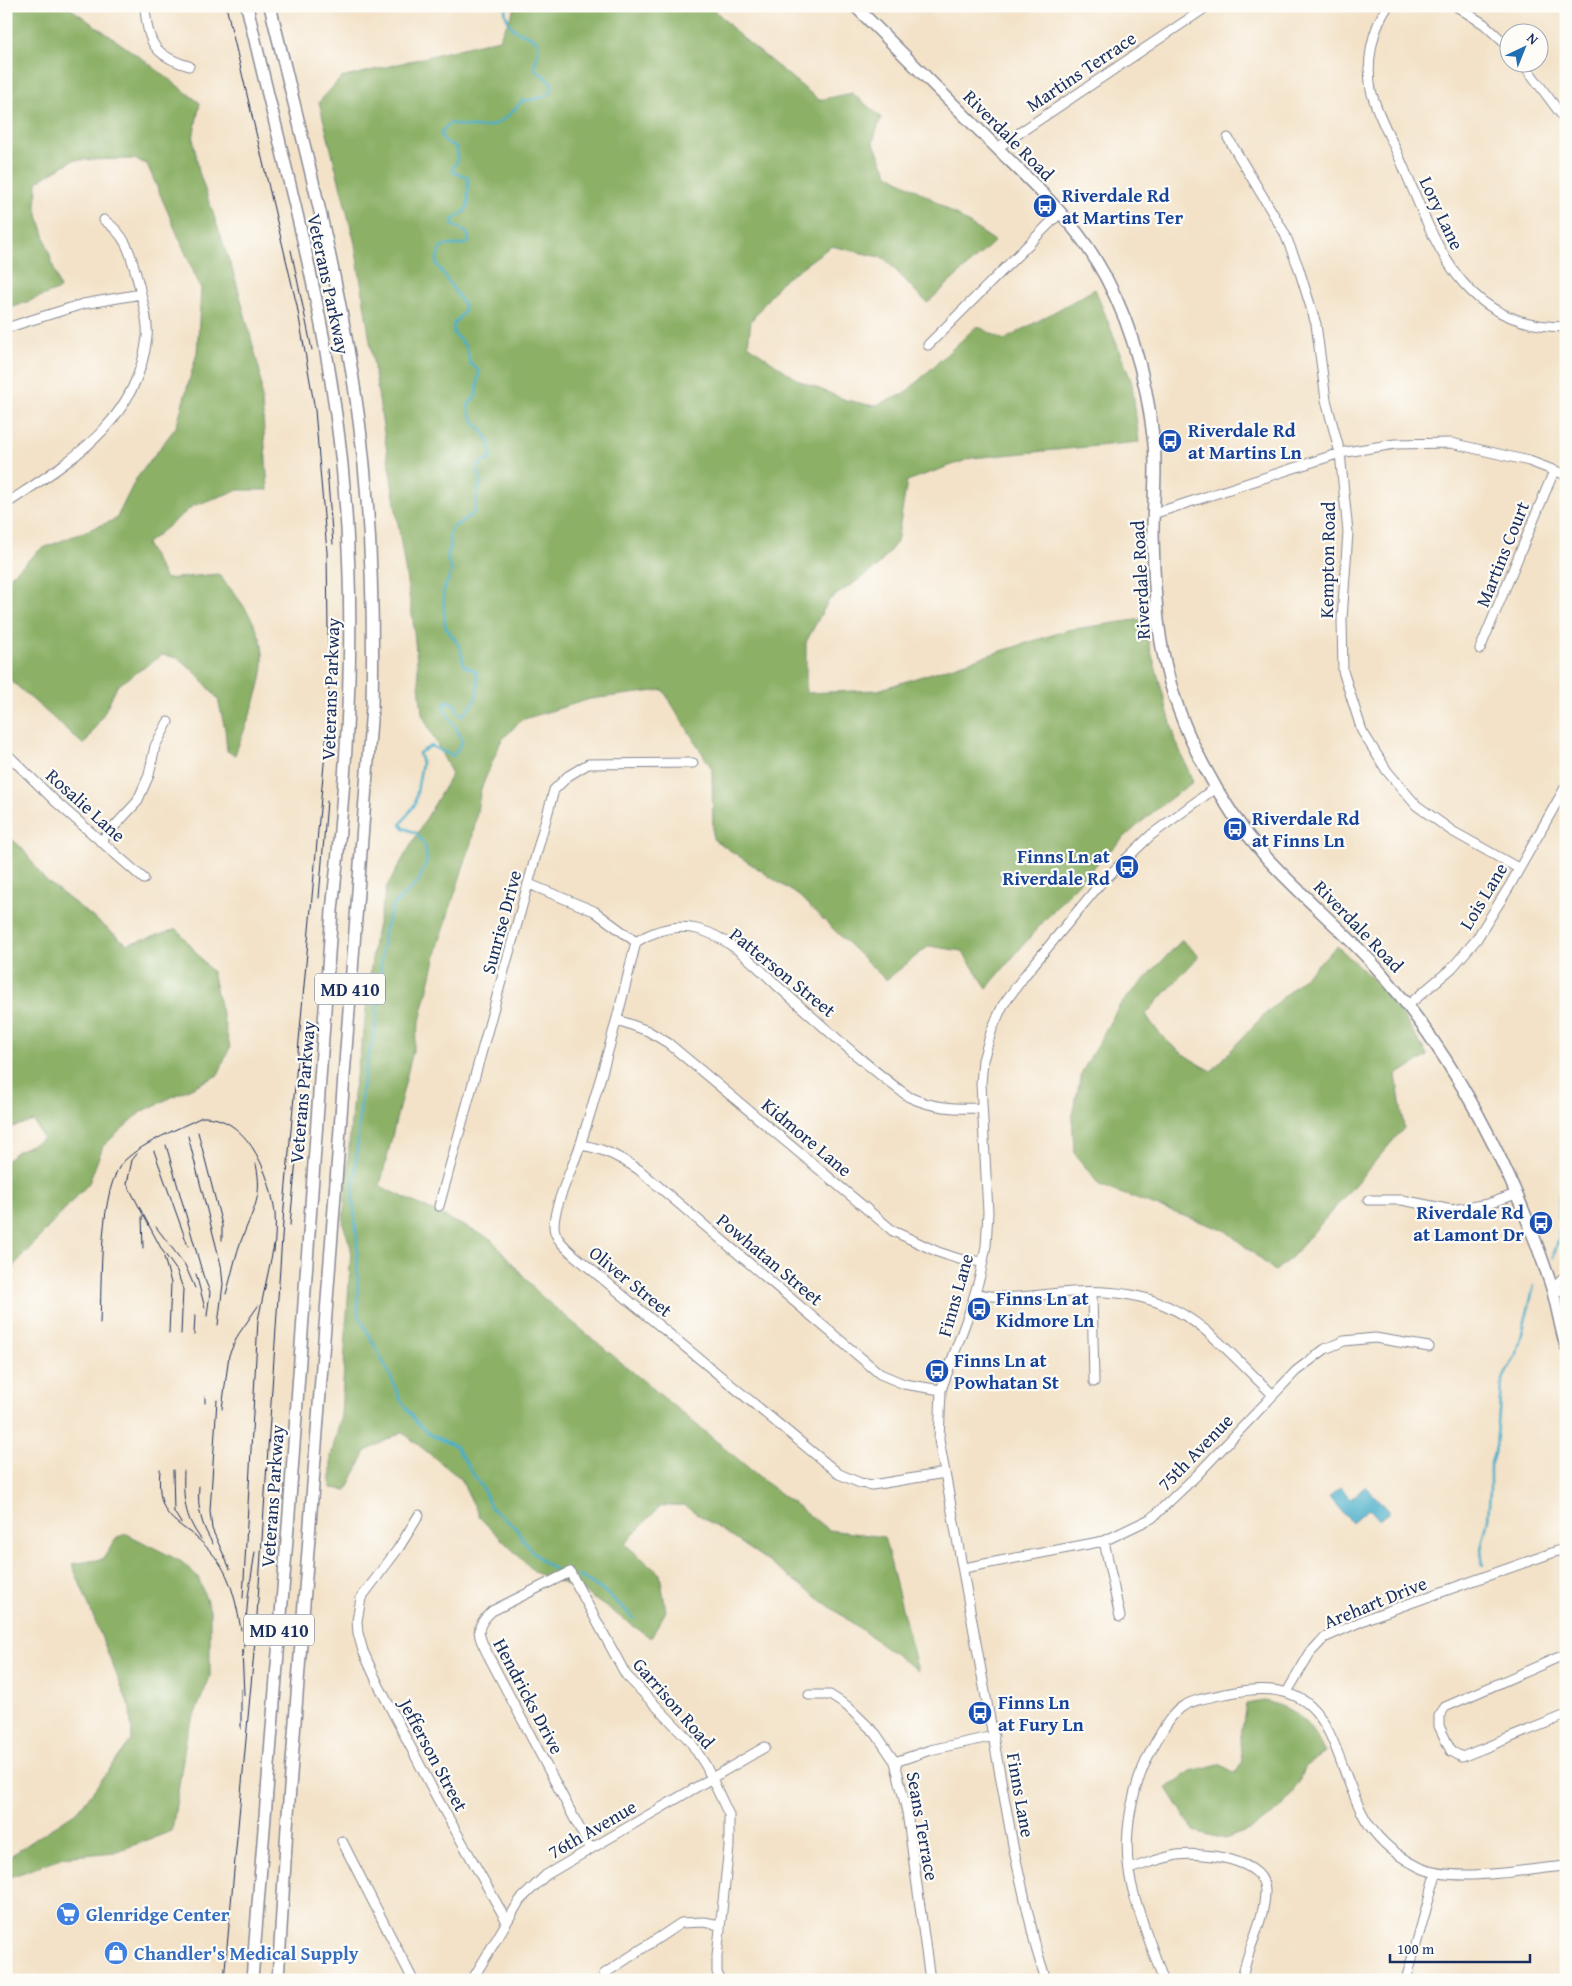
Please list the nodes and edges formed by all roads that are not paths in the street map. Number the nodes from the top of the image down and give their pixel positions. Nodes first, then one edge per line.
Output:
1 (145, 6) edge
2 (247, 6) edge
3 (270, 6) edge
4 (855, 6) edge
5 (1208, 6) edge
6 (1388, 6) edge
7 (1456, 6) edge
8 (1500, 39) edge
9 (189, 66) dead end
10 (1529, 72) edge
11 (1566, 122) edge
12 (1228, 138) dead end
13 (997, 148) junction
14 (1060, 213) junction
15 (104, 220) dead end
16 (141, 294) junction
17 (1566, 327) edge
18 (6, 328) edge
19 (928, 345) dead end
20 (1340, 453) junction
21 (1554, 471) junction
22 (1566, 475) edge
23 (6, 504) edge
24 (1153, 514) junction
25 (1480, 650) dead end
26 (168, 722) dead end
27 (6, 753) edge
28 (693, 763) dead end
29 (1566, 786) edge
30 (1216, 788) junction
31 (101, 841) junction
32 (1518, 868) junction
33 (144, 879) dead end
34 (529, 884) junction
35 (636, 942) junction
36 (1408, 1006) junction
37 (618, 1020) junction
38 (981, 1108) junction
39 (580, 1145) junction
40 (1516, 1194) junction
41 (1368, 1200) dead end
42 (439, 1206) dead end
43 (983, 1262) junction
44 (1566, 1275) edge
45 (1552, 1288) junction
46 (1092, 1292) junction
47 (1566, 1292) edge
48 (975, 1293) junction
49 (1566, 1346) edge
50 (1429, 1347) dead end
51 (1094, 1382) dead end
52 (941, 1390) junction
53 (1272, 1394) junction
54 (945, 1473) junction
55 (419, 1514) dead end
56 (1104, 1541) junction
57 (1566, 1548) edge
58 (964, 1568) junction
59 (570, 1572) joint
60 (1120, 1617) dead end
61 (1566, 1654) edge
62 (1287, 1692) junction
63 (809, 1695) dead end
64 (1566, 1716) edge
65 (994, 1736) junction
66 (765, 1747) dead end
67 (895, 1762) junction
68 (712, 1779) junction
69 (342, 1841) dead end
70 (590, 1848) junction
71 (1566, 1866) edge
72 (1129, 1868) junction
73 (1436, 1874) junction
74 (506, 1920) junction
75 (720, 1924) junction
76 (604, 1974) dead end
77 (252, 1980) edge
78 (278, 1980) edge
79 (413, 1980) edge
80 (472, 1980) edge
81 (720, 1980) edge
82 (930, 1980) edge
83 (1046, 1980) edge
84 (1163, 1980) edge
85 (1242, 1980) edge
86 (1406, 1980) edge

1 - 9 street
2 - 77 main road, Veterans Parkway / MD 410
3 - 78 main road, Veterans Parkway / MD 410
4 - 13 main road, Riverdale Road
5 - 13 street, Martins Terrace
6 - 17 street, Lory Lane
7 - 8 street
10 - 11 street
12 - 20 street, Kempton Road
13 - 14 main road, Riverdale Road
14 - 19 street
14 - 24 main road, Riverdale Road
15 - 16 street
16 - 18 street
16 - 23 street
20 - 21 street
20 - 24 street
20 - 32 street, Kempton Road
21 - 22 street
21 - 25 street, Martins Court
24 - 30 main road, Riverdale Road
26 - 31 street
27 - 31 street, Rosalie Lane
28 - 34 street, Sunrise Drive
29 - 32 street, Lois Lane
30 - 36 main road, Riverdale Road
30 - 38 street, Finns Lane
31 - 33 street, Rosalie Lane
32 - 36 street, Lois Lane
34 - 35 street
34 - 42 street, Sunrise Drive
35 - 37 street, Oliver Street
35 - 38 street, Patterson Street
36 - 40 main road, Riverdale Road
37 - 39 street, Oliver Street
37 - 43 street, Kidmore Lane
38 - 43 street, Finns Lane
39 - 52 street, Powhatan Street
39 - 54 street, Oliver Street
40 - 41 street
40 - 45 main road, Riverdale Road
43 - 48 street, Finns Lane
44 - 45 street
45 - 47 street
45 - 49 main road, Riverdale Road
46 - 48 street
46 - 51 street
46 - 53 street
48 - 52 street, Finns Lane
50 - 53 street, 75th Avenue
52 - 54 street, Finns Lane
53 - 56 street, 75th Avenue
54 - 58 street, Finns Lane
55 - 74 street, Jefferson Street
56 - 58 street, 75th Avenue
56 - 60 street
57 - 62 street, Arehart Drive
58 - 65 street, Finns Lane
59 - 68 street, Garrison Road
59 - 70 street, Hendricks Drive
61 - 64 street
62 - 72 street
62 - 73 street
63 - 67 street, Seans Terrace
65 - 67 street
65 - 83 street, Finns Lane
66 - 68 street, 76th Avenue
67 - 82 street, Seans Terrace
68 - 70 street, 76th Avenue
68 - 75 street, Garrison Road
69 - 79 street
70 - 74 street, 76th Avenue
71 - 73 street
72 - 84 street
72 - 85 street
73 - 86 street
74 - 80 street, 76th Avenue
75 - 76 street
75 - 81 street, Garrison Road

